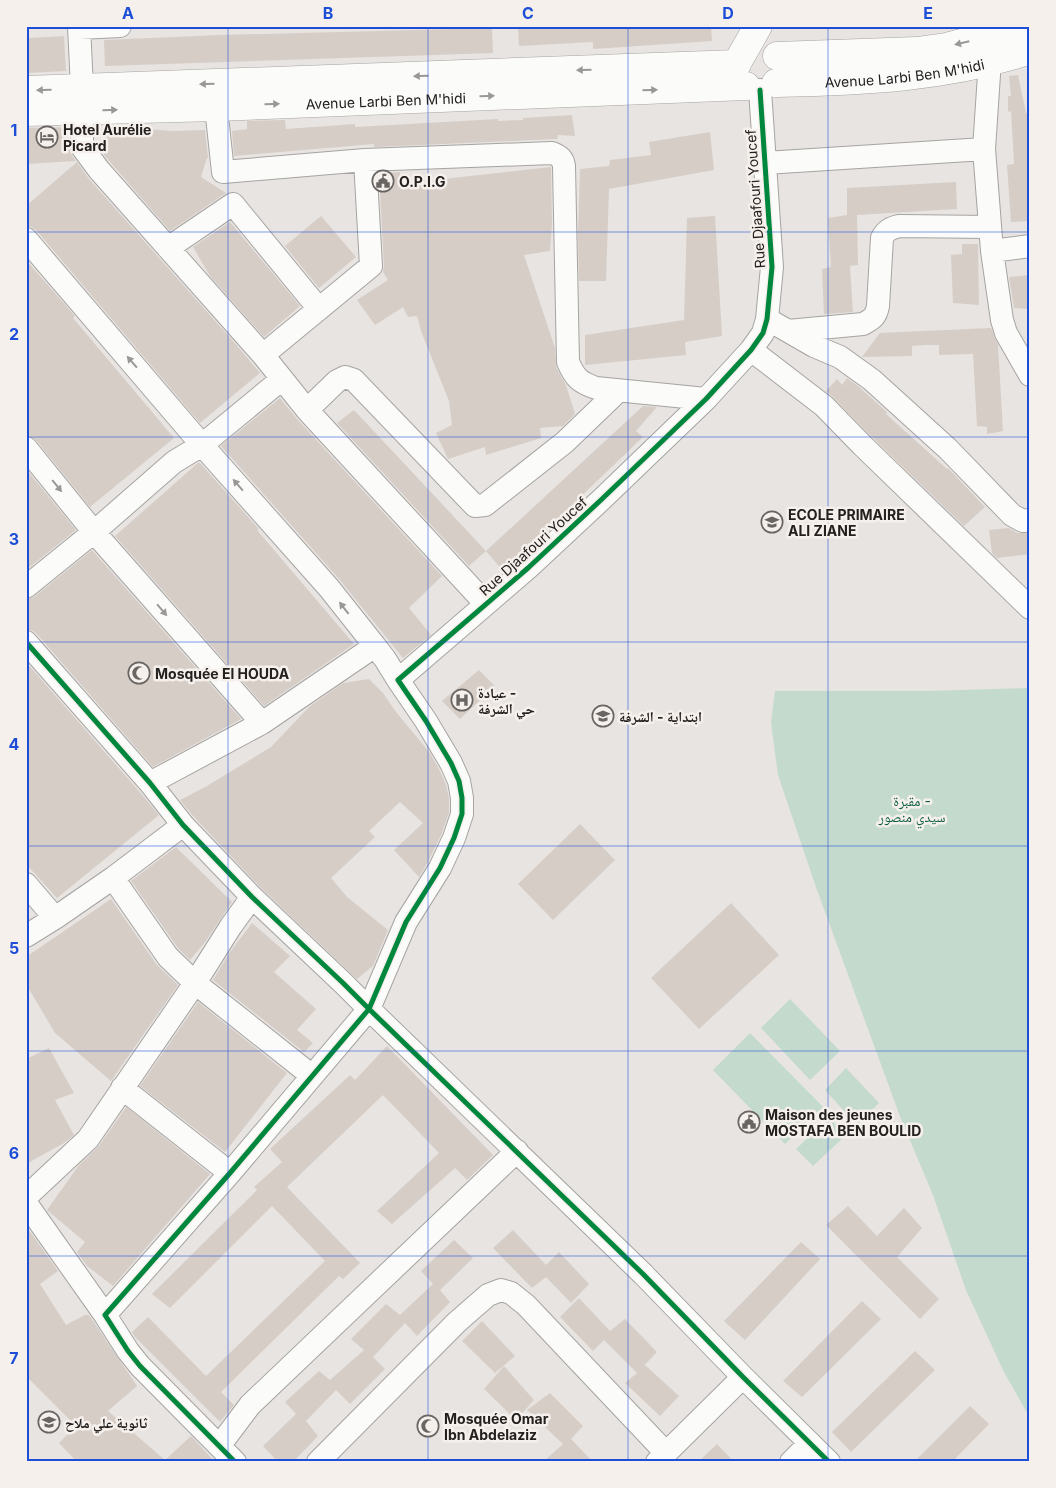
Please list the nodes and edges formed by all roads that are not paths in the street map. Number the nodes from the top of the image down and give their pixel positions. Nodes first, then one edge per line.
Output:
1 (120, 26) edge
2 (1026, 26) edge
3 (79, 27) edge
4 (765, 39) edge
5 (991, 48) junction
6 (1030, 50) edge
7 (752, 76) junction
8 (26, 90) edge
9 (82, 99) junction
10 (216, 106) junction
11 (26, 112) edge
12 (984, 149) junction
13 (365, 160) junction
14 (765, 164) junction
15 (990, 227) junction
16 (26, 239) edge
17 (1030, 246) edge
18 (168, 248) junction
19 (992, 251) junction
20 (319, 309) junction
21 (767, 319) junction
22 (788, 331) junction
23 (750, 350) junction
24 (1023, 350) edge
25 (263, 355) junction
26 (1030, 375) edge
27 (282, 379) junction
28 (618, 391) junction
29 (706, 399) junction
30 (307, 410) junction
31 (202, 445) junction
32 (26, 448) edge
33 (1030, 520) edge
34 (94, 532) junction
35 (26, 587) edge
36 (485, 604) junction
37 (1030, 608) edge
38 (26, 642) edge
39 (375, 646) junction
40 (398, 680) junction
41 (262, 723) junction
42 (150, 783) junction
43 (183, 825) junction
44 (113, 878) junction
45 (26, 884) edge
46 (252, 897) junction
47 (56, 918) junction
48 (26, 936) edge
49 (195, 983) junction
50 (369, 1009) junction
51 (312, 1075) junction
52 (122, 1088) junction
53 (517, 1151) junction
54 (230, 1173) junction
55 (26, 1197) edge
56 (26, 1203) edge
57 (105, 1315) junction
58 (743, 1376) junction
59 (810, 1442) junction
60 (228, 1454) edge
61 (662, 1457) edge
62 (318, 1462) edge
63 (791, 1462) edge
64 (830, 1462) edge

1 - 3 street
2 - 5 main road, Avenue Larbi Ben M'hidi
3 - 9 street
5 -> 4 main road, Avenue Larbi Ben M'hidi
4 - 7 main road, Avenue Larbi Ben M'hidi
4 - 7 main road
5 - 6 main road, Avenue Larbi Ben M'hidi
5 - 7 main road, Avenue Larbi Ben M'hidi
5 - 12 street
7 -> 9 main road, Avenue Larbi Ben M'hidi
10 -> 7 main road, Avenue Larbi Ben M'hidi
7 - 14 street, Rue Djaafouri Youcef
9 -> 8 main road, Avenue Larbi Ben M'hidi
9 -> 10 main road, Avenue Larbi Ben M'hidi
9 - 11 main road, Avenue Larbi Ben M'hidi
9 - 18 street
10 - 13 street
12 - 14 street
12 - 15 street
13 - 20 street
13 - 28 street
14 - 21 street, Rue Djaafouri Youcef
15 - 19 street
15 - 22 street
31 -> 16 street
17 - 19 street
18 - 20 street
18 - 25 street
19 - 24 street
20 - 25 street
21 - 22 street
21 - 23 street, Rue Djaafouri Youcef
22 - 33 street
23 - 29 street, Rue Djaafouri Youcef
23 - 37 street
24 - 26 street
25 - 27 street
27 - 30 street
27 - 31 street
28 - 29 street
28 - 30 street
29 - 36 street, Rue Djaafouri Youcef
30 - 36 street
31 - 34 street
39 -> 31 street
32 -> 34 street
34 - 35 street
34 -> 41 street
36 - 40 street, Rue Djaafouri Youcef
38 - 42 street
39 - 40 street
39 - 41 street
40 - 50 street
41 - 42 street
42 - 43 street
43 - 44 street
43 - 46 street
44 - 47 street
44 - 49 street
45 - 47 street
46 - 49 street
46 - 50 street
47 - 48 street
49 - 51 street
49 - 52 street
50 - 51 street
50 - 53 street
51 - 54 street
52 - 54 street
52 - 55 street
53 - 58 street
53 - 60 street
54 - 57 street
56 - 57 street
57 - 60 street
58 - 59 street
58 - 61 street
59 - 63 street
59 - 64 street
61 - 62 street

